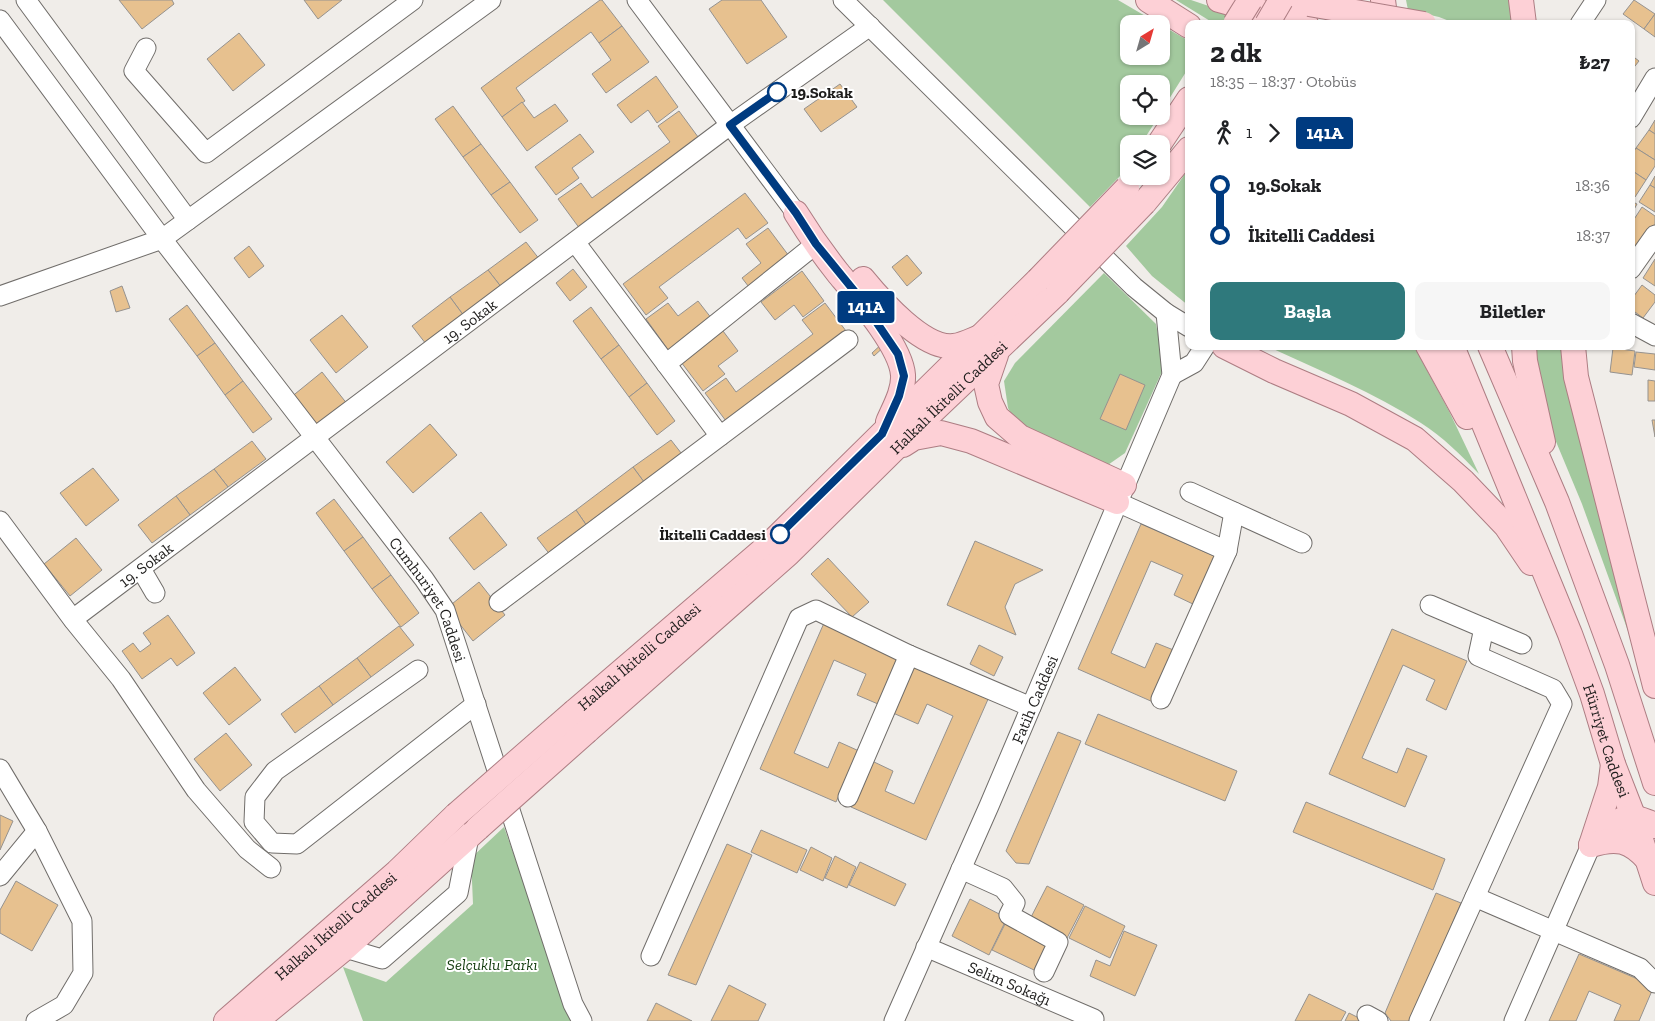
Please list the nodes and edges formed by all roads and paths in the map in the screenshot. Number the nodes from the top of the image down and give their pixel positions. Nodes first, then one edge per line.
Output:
1 (26, 0) edge
2 (413, 0) edge
3 (637, 0) edge
4 (843, 0) edge
5 (1148, 0) edge
6 (1219, 0) edge
7 (1250, 0) edge
8 (1281, 0) edge
9 (1349, 0) edge
10 (1383, 0) edge
11 (1521, 0) edge
12 (1596, 0) edge
13 (489, 1) edge
14 (1303, 9) edge
15 (0, 20) edge
16 (1238, 20) edge
17 (1269, 20) edge
18 (1352, 20) edge
19 (1386, 20) edge
20 (1392, 20) edge
21 (1524, 20) edge
22 (1583, 20) edge
23 (1185, 23) edge
24 (870, 26) junction
25 (146, 48) dead end
26 (1652, 89) edge
27 (1185, 105) edge
28 (1635, 112) edge
29 (730, 125) junction
30 (1165, 135) edge
31 (1185, 152) edge
32 (1135, 189) edge
33 (796, 213) junction
34 (188, 220) junction
35 (162, 239) junction
36 (575, 242) junction
37 (1653, 242) edge
38 (816, 244) junction
39 (1635, 264) edge
40 (0, 296) edge
41 (1166, 313) junction
42 (1185, 325) edge
43 (1635, 325) edge
44 (1655, 336) edge
45 (848, 340) dead end
46 (990, 343) junction
47 (1202, 350) edge
48 (1232, 350) edge
49 (1430, 350) edge
50 (1454, 350) edge
51 (1492, 350) edge
52 (1524, 350) edge
53 (1573, 350) edge
54 (666, 364) junction
55 (1172, 375) junction
56 (720, 436) junction
57 (315, 438) junction
58 (888, 442) junction
59 (1190, 492) dead end
60 (1120, 494) junction
61 (1557, 502) junction
62 (1234, 512) junction
63 (1524, 517) junction
64 (0, 521) edge
65 (1302, 543) dead end
66 (1226, 551) junction
67 (141, 569) junction
68 (155, 593) dead end
69 (1556, 600) junction
70 (498, 602) dead end
71 (1430, 604) dead end
72 (73, 619) junction
73 (1484, 628) junction
74 (1522, 644) dead end
75 (909, 655) junction
76 (418, 670) dead end
77 (1655, 686) edge
78 (1161, 700) dead end
79 (476, 704) junction
80 (1031, 707) junction
81 (1613, 764) junction
82 (0, 768) edge
83 (1655, 783) edge
84 (848, 797) dead end
85 (1645, 822) edge
86 (37, 832) junction
87 (474, 832) junction
88 (1591, 845) junction
89 (1648, 860) junction
90 (271, 868) dead end
91 (961, 869) junction
92 (0, 876) edge
93 (1655, 883) edge
94 (1475, 897) junction
95 (1554, 931) junction
96 (926, 947) junction
97 (345, 948) junction
98 (651, 956) dead end
99 (1044, 972) dead end
100 (1655, 983) edge
101 (1094, 1018) dead end
102 (36, 1021) edge
103 (226, 1021) edge
104 (256, 1021) edge
105 (582, 1021) edge
106 (894, 1021) edge
107 (1419, 1021) edge
108 (1514, 1021) edge

1 - 34 street
2 - 25 street
3 - 29 street
4 - 24 street
5 - 23 main road
6 - 14 main road
7 - 16 main road, bridge
8 - 17 main road, bridge
9 - 18 main road
10 - 19 main road
11 - 21 main road
12 - 22 street
13 - 34 street
14 - 20 main road, bridge
15 - 35 street, Cumhuriyet Caddesi
24 - 29 street, 19. Sokak
24 - 41 street
26 - 28 street
27 - 30 main road
29 - 33 street
29 - 36 street, 19. Sokak
31 - 32 main road, Halkalı İkitelli Caddesi
32 - 46 main road, Halkalı İkitelli Caddesi, bridge
33 - 38 main road
33 - 46 main road
34 - 35 street
35 - 40 street
35 - 57 street, Cumhuriyet Caddesi
36 - 54 street
36 - 57 street, 19. Sokak
37 - 39 street
38 - 54 street
38 - 58 main road
41 - 42 street
41 - 55 street
43 - 44 street
45 - 56 street
46 - 58 main road, Halkalı İkitelli Caddesi
46 - 60 main road
47 - 55 street
48 - 69 main road
49 - 63 main road
50 - 63 main road
51 - 61 main road
52 - 61 main road
53 - 77 main road
54 - 56 street
55 - 60 street, Fatih Caddesi
56 - 70 street
57 - 67 street, 19. Sokak
57 - 79 street, Cumhuriyet Caddesi
58 - 60 main road
58 - 87 main road, Halkalı İkitelli Caddesi, bridge
58 - 103 main road, Halkalı İkitelli Caddesi, bridge
59 - 62 street
60 - 66 street
60 - 80 street, Fatih Caddesi
61 - 83 main road, Hürriyet Caddesi
62 - 65 street
62 - 66 street
63 - 69 main road
64 - 72 street
66 - 78 street
67 - 68 street
67 - 72 street, 19. Sokak
69 - 81 main road, Hürriyet Caddesi
71 - 73 street
72 - 90 street
73 - 74 street
73 - 94 street
75 - 80 street
75 - 84 street
75 - 98 street
76 - 79 street
79 - 105 street, Cumhuriyet Caddesi
80 - 91 street, Fatih Caddesi
81 - 85 main road, Hürriyet Caddesi
81 - 88 main road
82 - 86 street
85 - 88 main road
85 - 89 main road, Hürriyet Caddesi
86 - 92 street
86 - 102 street
87 - 97 main road, Halkalı İkitelli Caddesi
87 - 97 street
88 - 89 main road
88 - 95 street
89 - 93 main road, Hürriyet Caddesi
91 - 96 street, Fatih Caddesi
91 - 99 street
94 - 95 street
94 - 107 street
95 - 100 street
95 - 108 street
96 - 101 street, Selim Sokağı
96 - 106 street, Fatih Caddesi
97 - 104 main road, Halkalı İkitelli Caddesi

